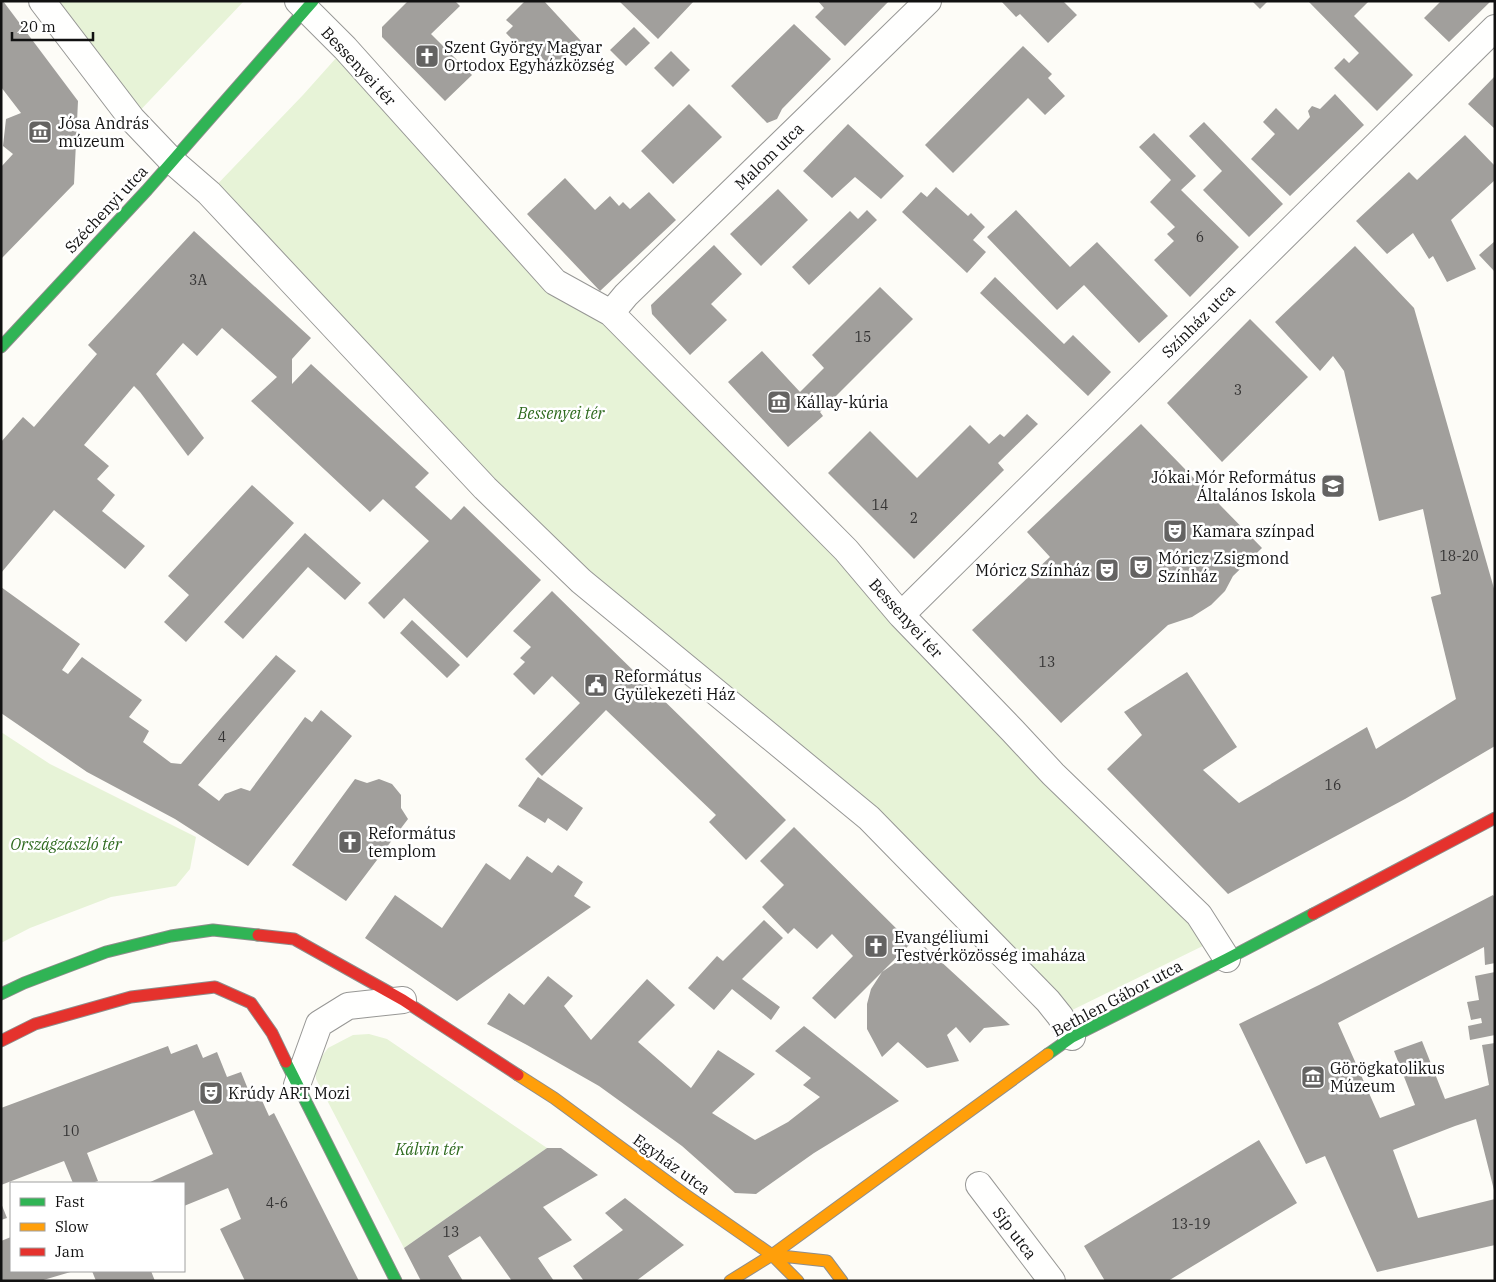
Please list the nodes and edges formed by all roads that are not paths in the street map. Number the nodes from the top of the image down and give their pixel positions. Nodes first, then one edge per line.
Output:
1 (42, 1) edge
2 (928, 1) edge
3 (305, 4) edge
4 (1495, 28) edge
5 (172, 161) junction
6 (611, 313) junction
7 (1, 347) edge
8 (901, 615) junction
9 (1495, 818) edge
10 (1227, 959) junction
11 (1, 994) edge
12 (403, 1000) junction
13 (1072, 1037) junction
14 (1, 1041) edge
15 (297, 1085) junction
16 (979, 1185) dead end
17 (772, 1255) junction
18 (396, 1281) edge
19 (730, 1281) edge
20 (798, 1281) edge
21 (842, 1281) edge
22 (1052, 1281) edge

1 - 5 street
2 - 6 street, Malom utca
3 - 5 street, Széchenyi utca
3 - 6 street, Bessenyei tér
4 - 8 street, Színház utca
5 - 7 street, Széchenyi utca
5 - 13 street
6 - 8 street, Bessenyei tér
8 - 10 street, Bessenyei tér
9 - 10 street, Bethlen Gábor utca
10 - 13 street, Bethlen Gábor utca
11 - 12 street
12 - 15 street
12 - 17 street, Egyház utca
13 - 17 street, Bethlen Gábor utca
14 - 15 street
15 - 18 street
16 - 22 street, Síp utca
17 - 19 street, Bethlen Gábor utca
17 - 20 street, Egyház utca
17 - 21 street, Egyház utca

